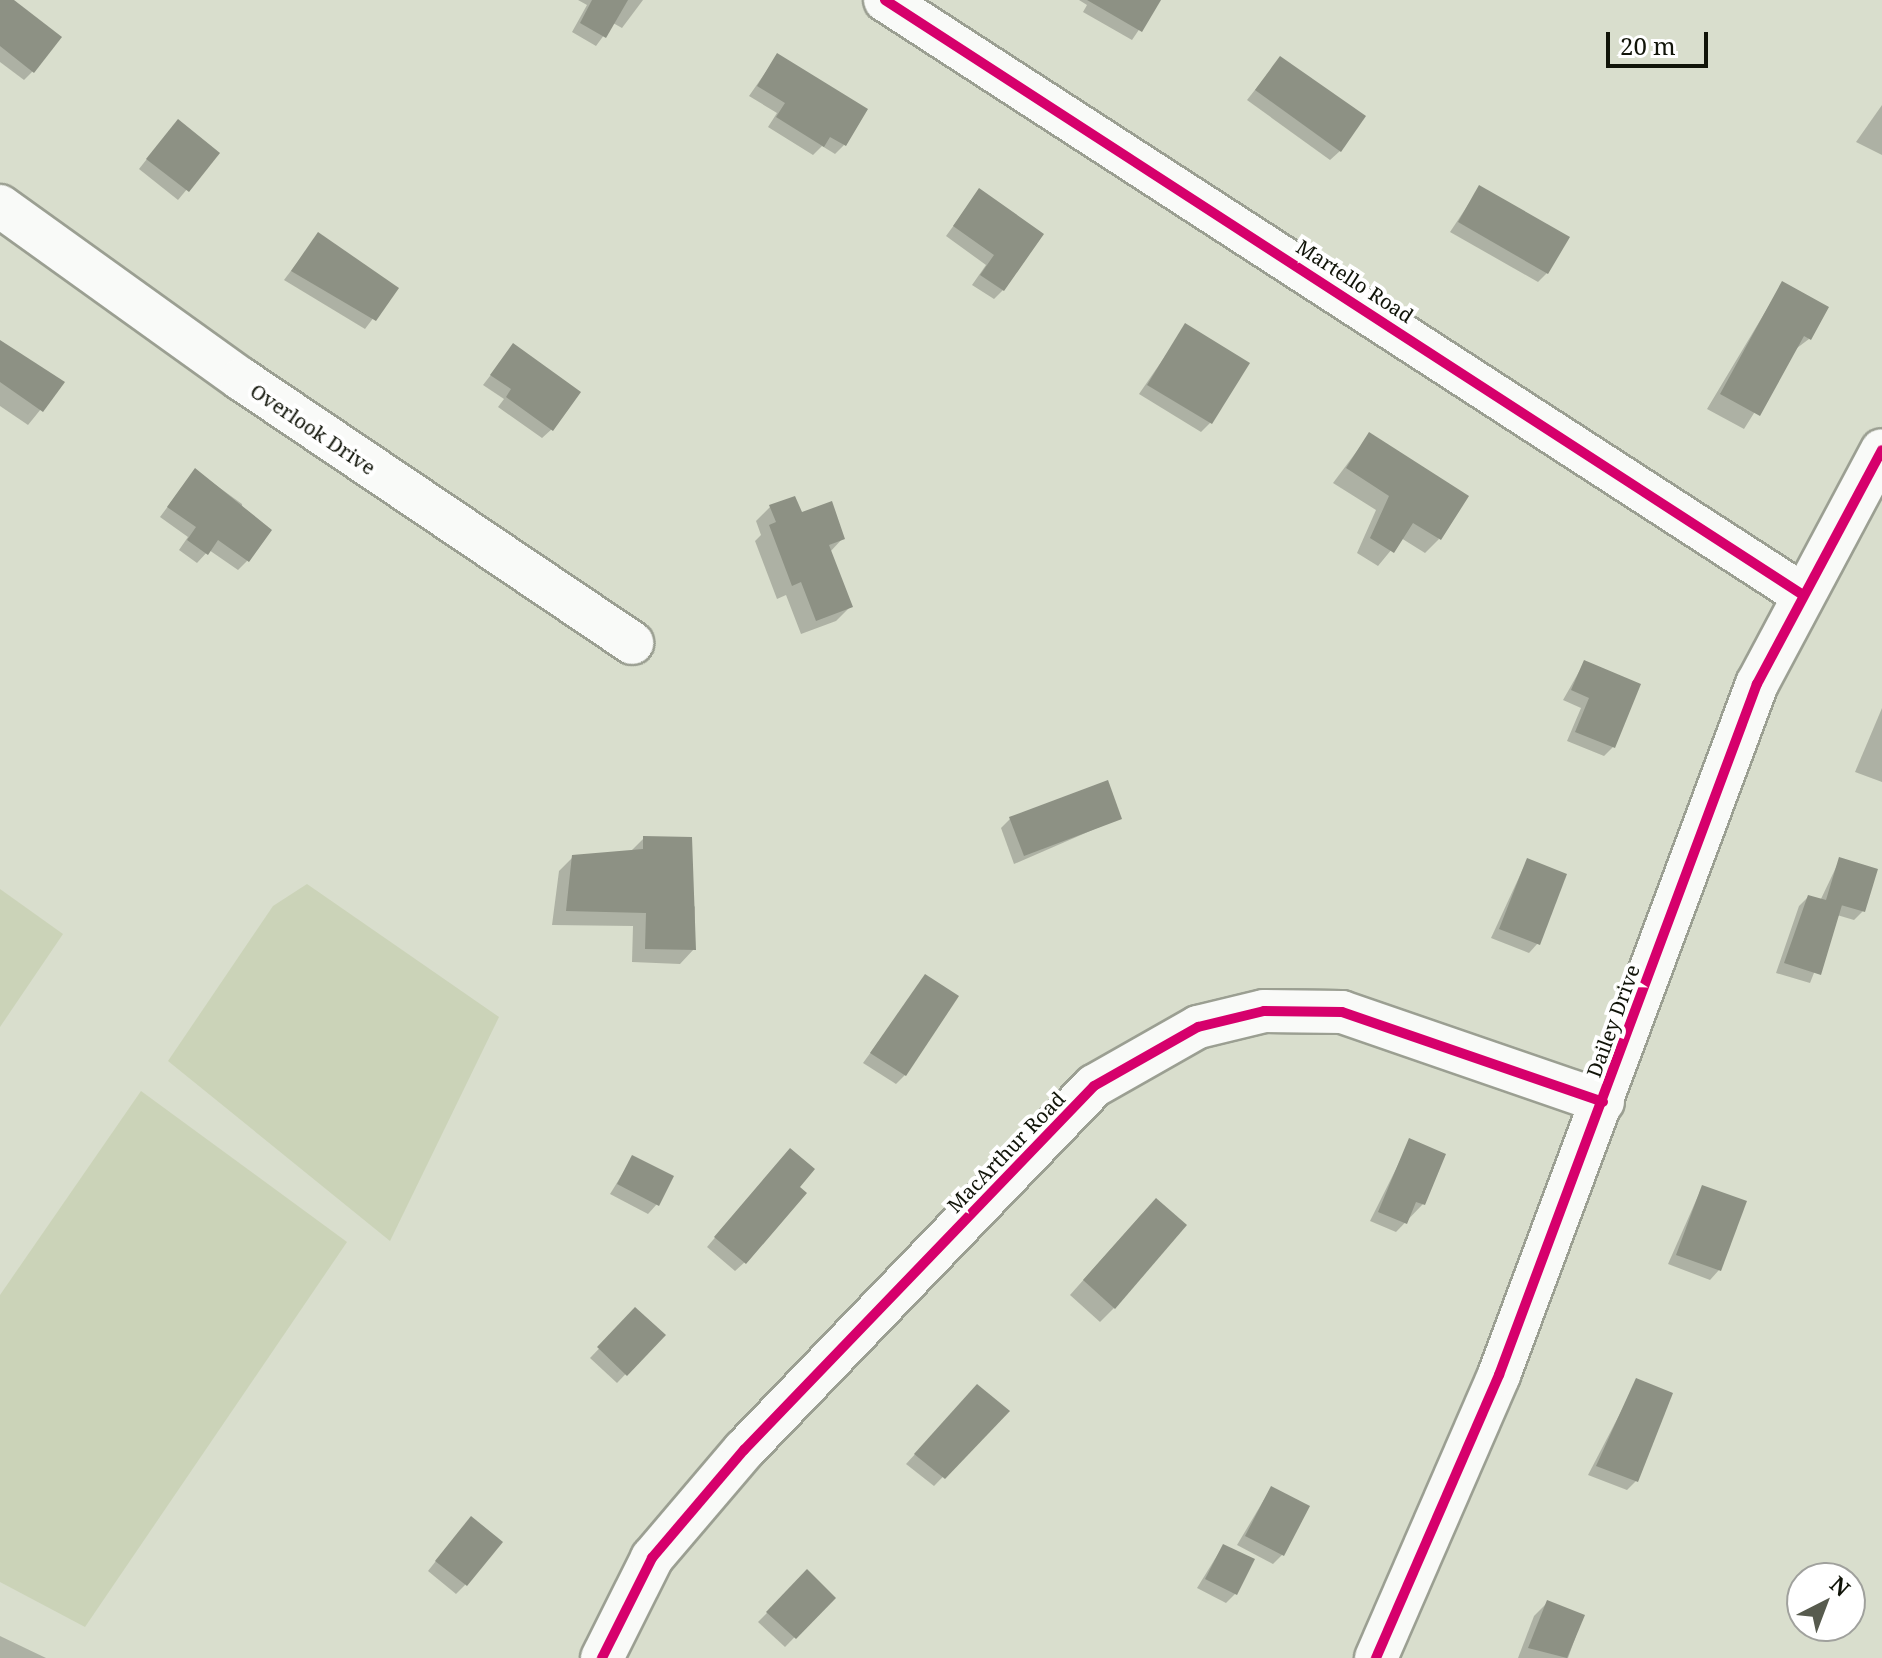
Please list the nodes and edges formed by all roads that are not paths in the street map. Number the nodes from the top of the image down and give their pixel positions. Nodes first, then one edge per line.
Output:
1 (885, 0) edge
2 (0, 206) edge
3 (1882, 450) edge
4 (1803, 595) junction
5 (632, 643) dead end
6 (1603, 1102) junction
7 (602, 1658) edge
8 (1376, 1658) edge

1 - 4 street, Martello Road
2 - 5 street, Overlook Drive
3 - 4 street, Dailey Drive
4 - 6 street, Dailey Drive
6 - 7 street, MacArthur Road
6 - 8 street, Dailey Drive

